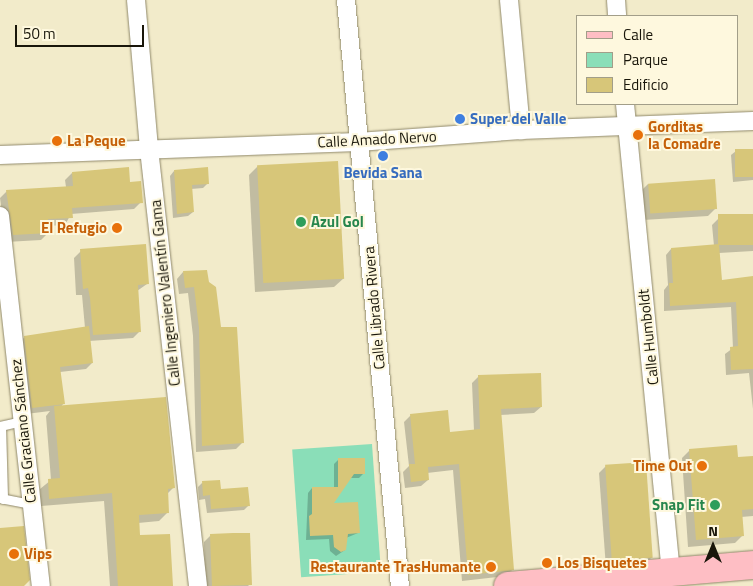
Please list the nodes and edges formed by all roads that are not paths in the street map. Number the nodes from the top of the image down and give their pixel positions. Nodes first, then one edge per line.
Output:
1 (136, 0) edge
2 (346, 0) edge
3 (509, 0) edge
4 (616, 0) edge
5 (617, 15) edge
6 (625, 105) edge
7 (753, 121) edge
8 (627, 125) junction
9 (521, 130) junction
10 (358, 142) junction
11 (148, 148) junction
12 (0, 155) edge
13 (0, 216) edge
14 (22, 421) junction
15 (1, 426) edge
16 (1, 499) edge
17 (31, 504) junction
18 (753, 565) edge
19 (671, 571) junction
20 (41, 586) edge
21 (198, 586) edge
22 (400, 586) edge
23 (508, 586) edge

1 - 11 street, Calle Ingeniero Valentín Gama
2 - 10 street, Calle Librado Rivera
3 - 9 street
4 - 5 street
6 - 8 street, Calle Humboldt
7 - 8 street, Calle Amado Nervo
8 - 9 street, Calle Amado Nervo
8 - 19 street, Calle Humboldt
9 - 10 street, Calle Amado Nervo
10 - 11 street, Calle Amado Nervo
10 - 22 street, Calle Librado Rivera
11 - 12 street, Calle Amado Nervo
11 - 21 street, Calle Ingeniero Valentín Gama
13 - 14 street, Calle Graciano Sánchez
14 - 15 lane
14 - 17 street, Calle Graciano Sánchez
15 - 16 lane
16 - 17 lane
17 - 20 street, Calle Graciano Sánchez
18 - 19 main road
19 - 23 main road

